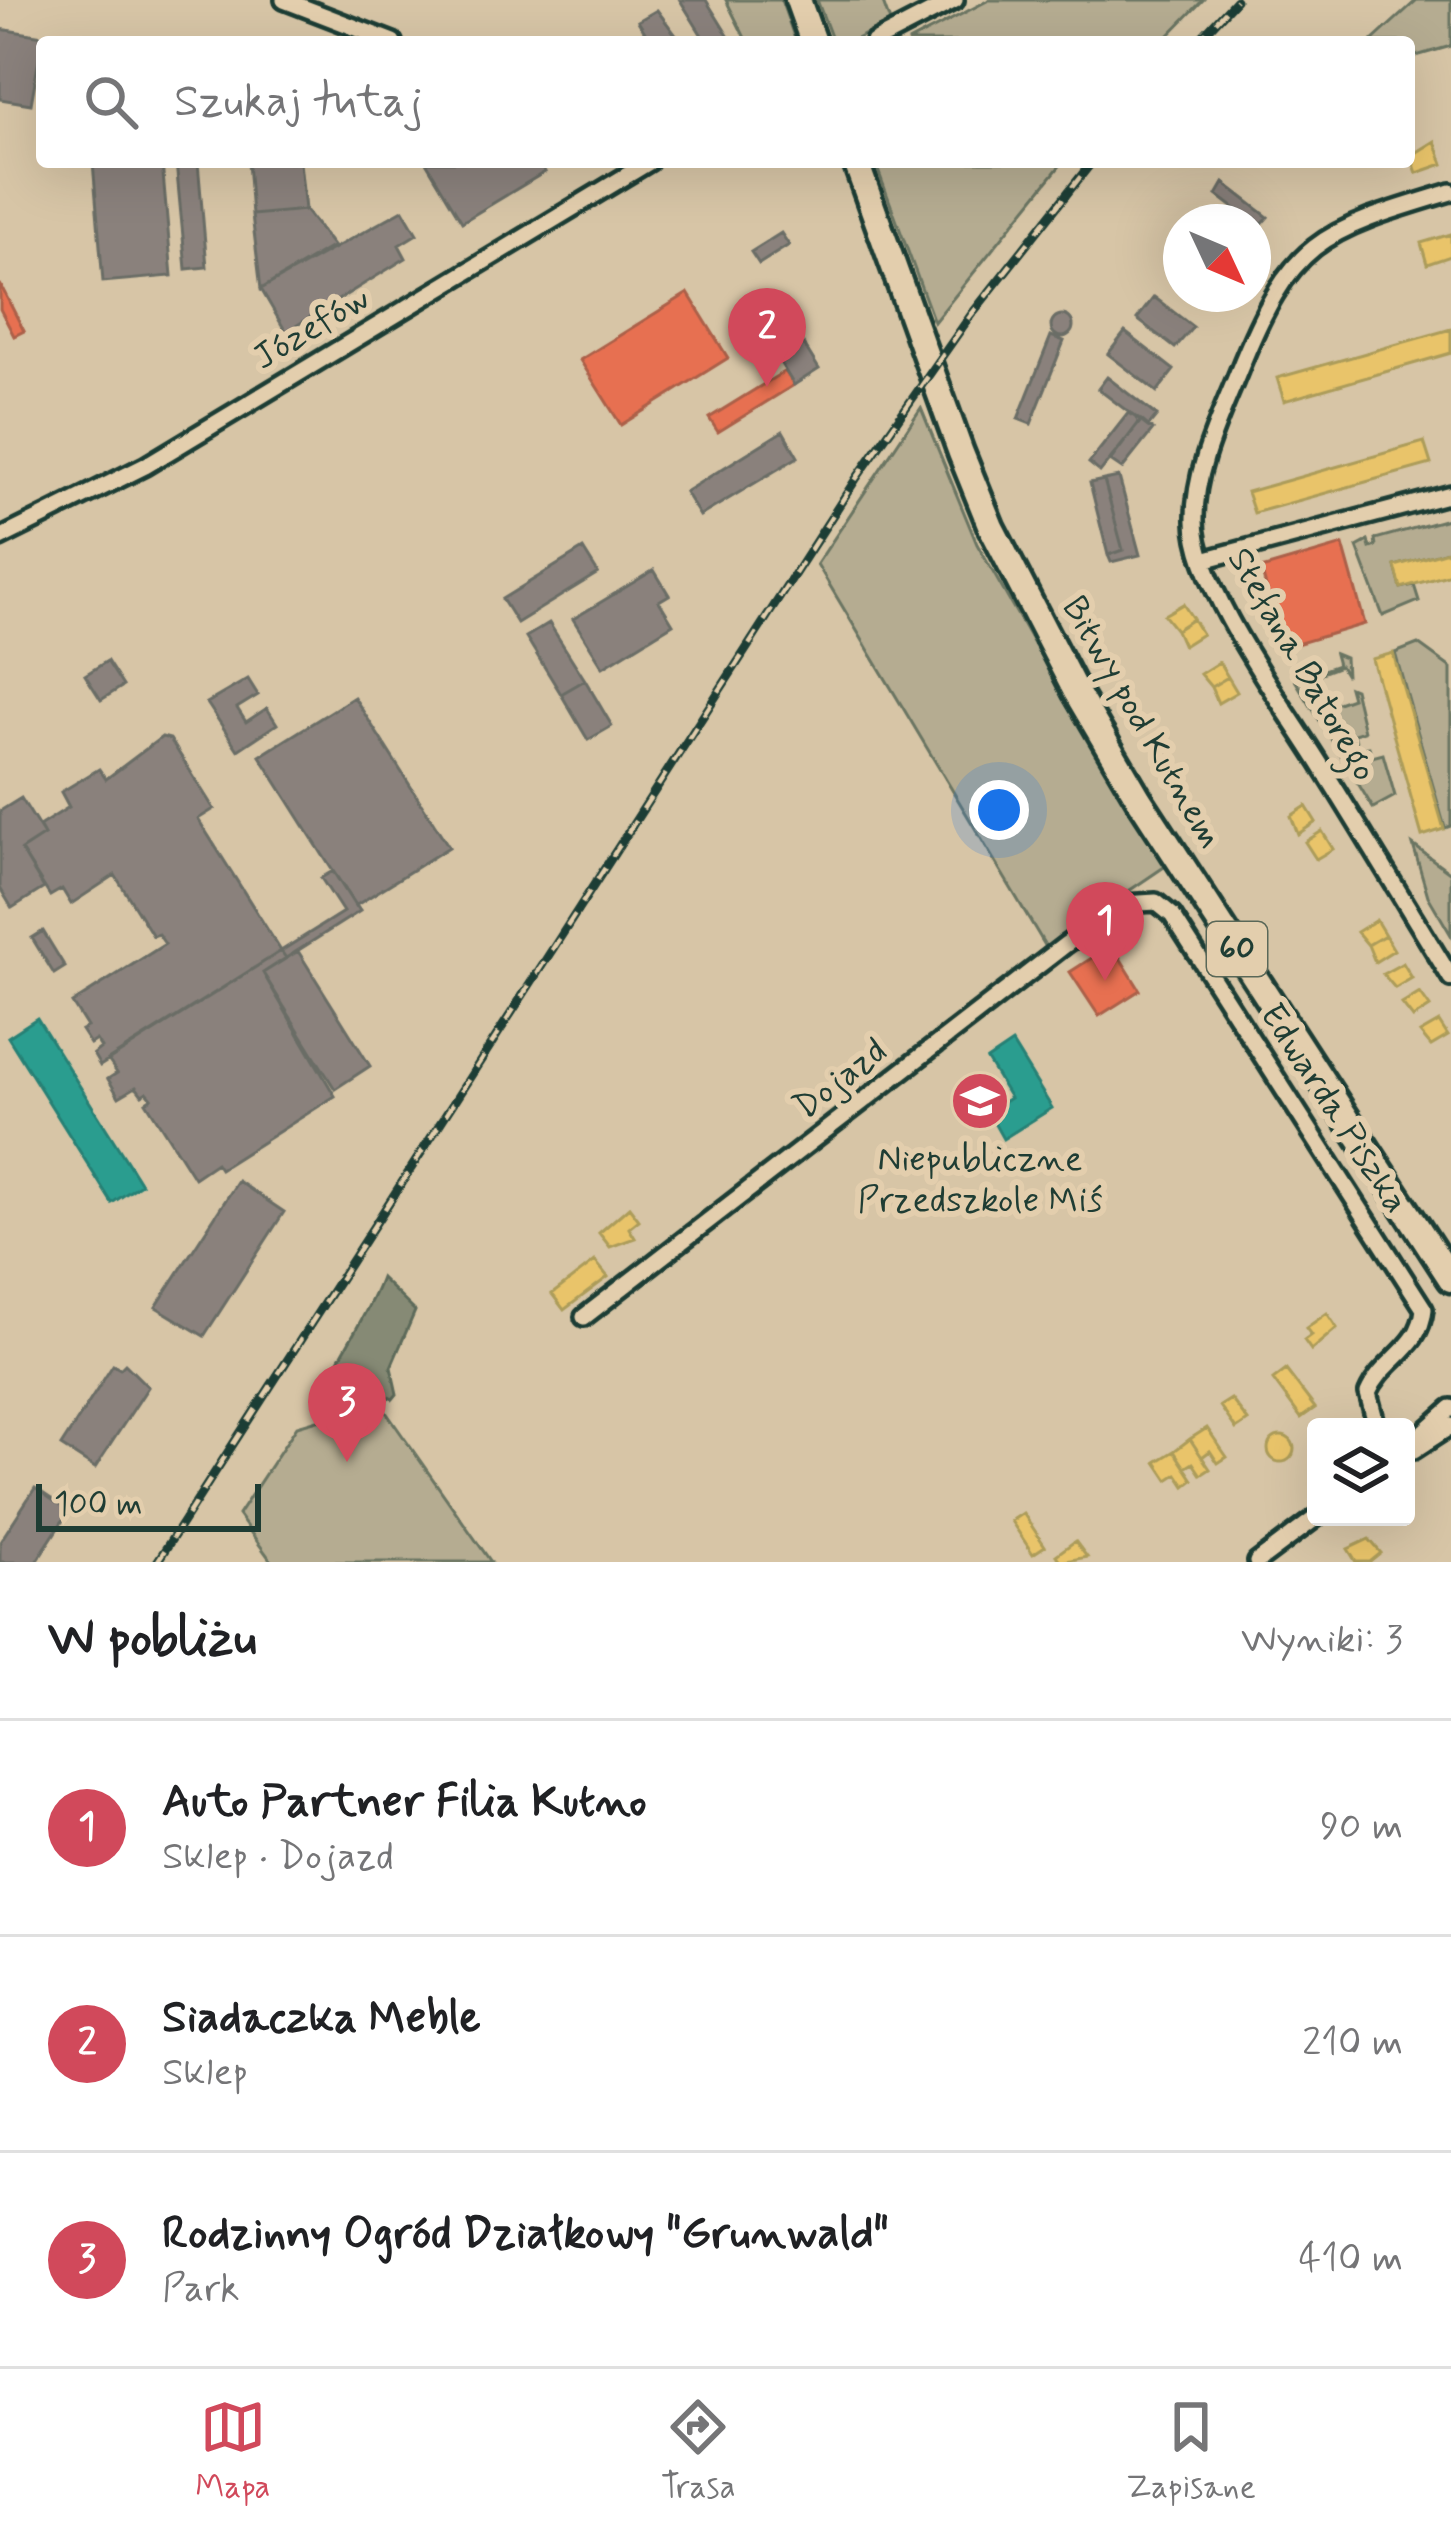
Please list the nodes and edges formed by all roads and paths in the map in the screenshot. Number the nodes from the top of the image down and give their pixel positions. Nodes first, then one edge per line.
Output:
1 (284, 0) edge
2 (798, 0) edge
3 (955, 0) edge
4 (377, 36) edge
5 (811, 36) edge
6 (886, 36) edge
7 (633, 168) edge
8 (858, 168) edge
9 (1451, 192) edge
10 (1451, 494) edge
11 (0, 538) edge
12 (1204, 560) junction
13 (1140, 900) joint
14 (1451, 978) edge
15 (1450, 1280) edge
16 (584, 1317) dead end
17 (1451, 1408) edge
18 (1373, 1418) edge
19 (1451, 1426) edge
20 (1415, 1442) edge
21 (1415, 1446) edge
22 (1307, 1524) edge
23 (1257, 1562) edge

1 - 4 street
2 - 5 main road
3 - 6 street
7 - 11 street, Józefów
8 - 15 main road, Bitwy pod Kutnem / 60
9 - 12 street, Stefana Batorego
10 - 12 street
12 - 14 street, Stefana Batorego
13 - 16 street, Dojazd
13 - 18 street, Edwarda Piszka
17 - 20 street
19 - 21 street
22 - 23 street

